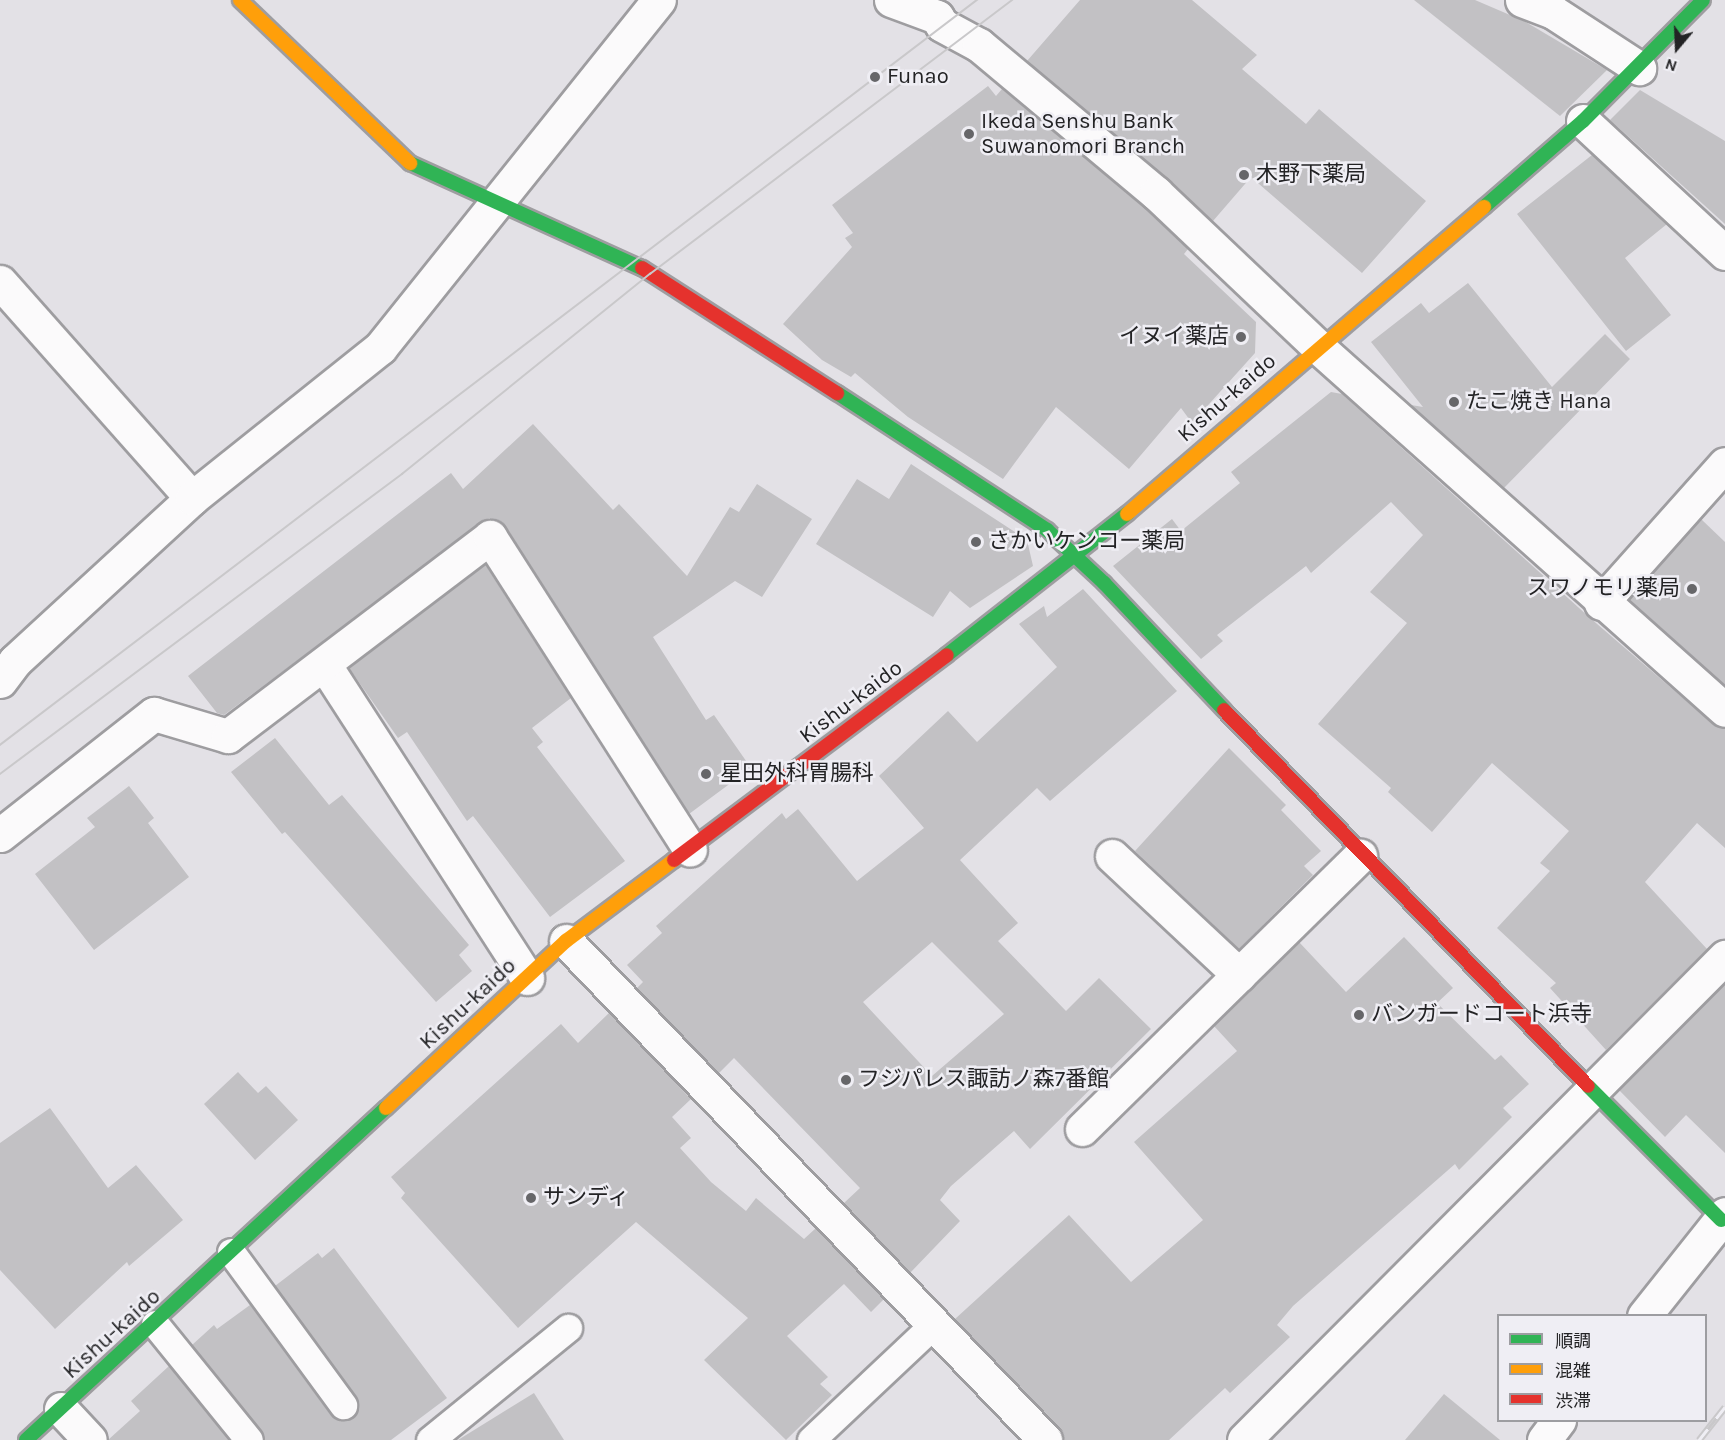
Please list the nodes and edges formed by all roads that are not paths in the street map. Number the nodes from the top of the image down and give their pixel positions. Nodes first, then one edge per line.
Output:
1 (240, 0) edge
2 (659, 0) edge
3 (891, 0) edge
4 (1522, 0) edge
5 (1703, 0) edge
6 (1639, 68) junction
7 (1583, 121) junction
8 (499, 204) junction
9 (1725, 253) edge
10 (0, 282) edge
11 (1318, 347) junction
12 (1725, 464) edge
13 (192, 498) junction
14 (1077, 557) junction
15 (1601, 603) junction
16 (324, 664) junction
17 (0, 681) edge
18 (1725, 710) edge
19 (0, 835) edge
20 (690, 850) junction
21 (1112, 856) dead end
22 (1360, 856) junction
23 (566, 941) junction
24 (1725, 957) edge
25 (1239, 975) junction
26 (527, 978) junction
27 (1591, 1088) junction
28 (1082, 1129) dead end
29 (1723, 1217) edge
30 (231, 1252) junction
31 (1646, 1314) edge
32 (155, 1324) junction
33 (934, 1324) junction
34 (568, 1328) dead end
35 (343, 1405) dead end
36 (61, 1409) junction
37 (1558, 1422) edge
38 (26, 1440) edge
39 (90, 1440) edge
40 (249, 1440) edge
41 (430, 1440) edge
42 (811, 1440) edge
43 (1045, 1440) edge
44 (1244, 1440) edge
45 (1544, 1440) edge

1 - 8 street
2 - 8 street
3 - 11 street
4 - 6 street
5 - 6 street, Kishu-kaido
6 - 7 street, Kishu-kaido
7 - 9 street
7 - 11 street, Kishu-kaido
8 - 13 street
8 - 14 street
10 - 13 street
11 - 14 street, Kishu-kaido
11 - 15 street
12 - 15 street
13 - 17 street
14 - 20 street, Kishu-kaido
14 - 22 street
15 - 18 street
16 - 19 street
16 - 20 street
16 - 26 street
20 - 23 street, Kishu-kaido
21 - 25 street
22 - 25 street
22 - 27 street
23 - 26 street, Kishu-kaido
23 - 33 street
24 - 27 street
25 - 28 street
26 - 30 street, Kishu-kaido
27 - 29 street
27 - 44 street
29 - 31 street
30 - 32 street, Kishu-kaido
30 - 35 lane
32 - 36 street, Kishu-kaido
32 - 40 lane
33 - 42 lane
33 - 43 street
34 - 41 lane
36 - 38 street, Kishu-kaido
36 - 39 street
37 - 45 street

